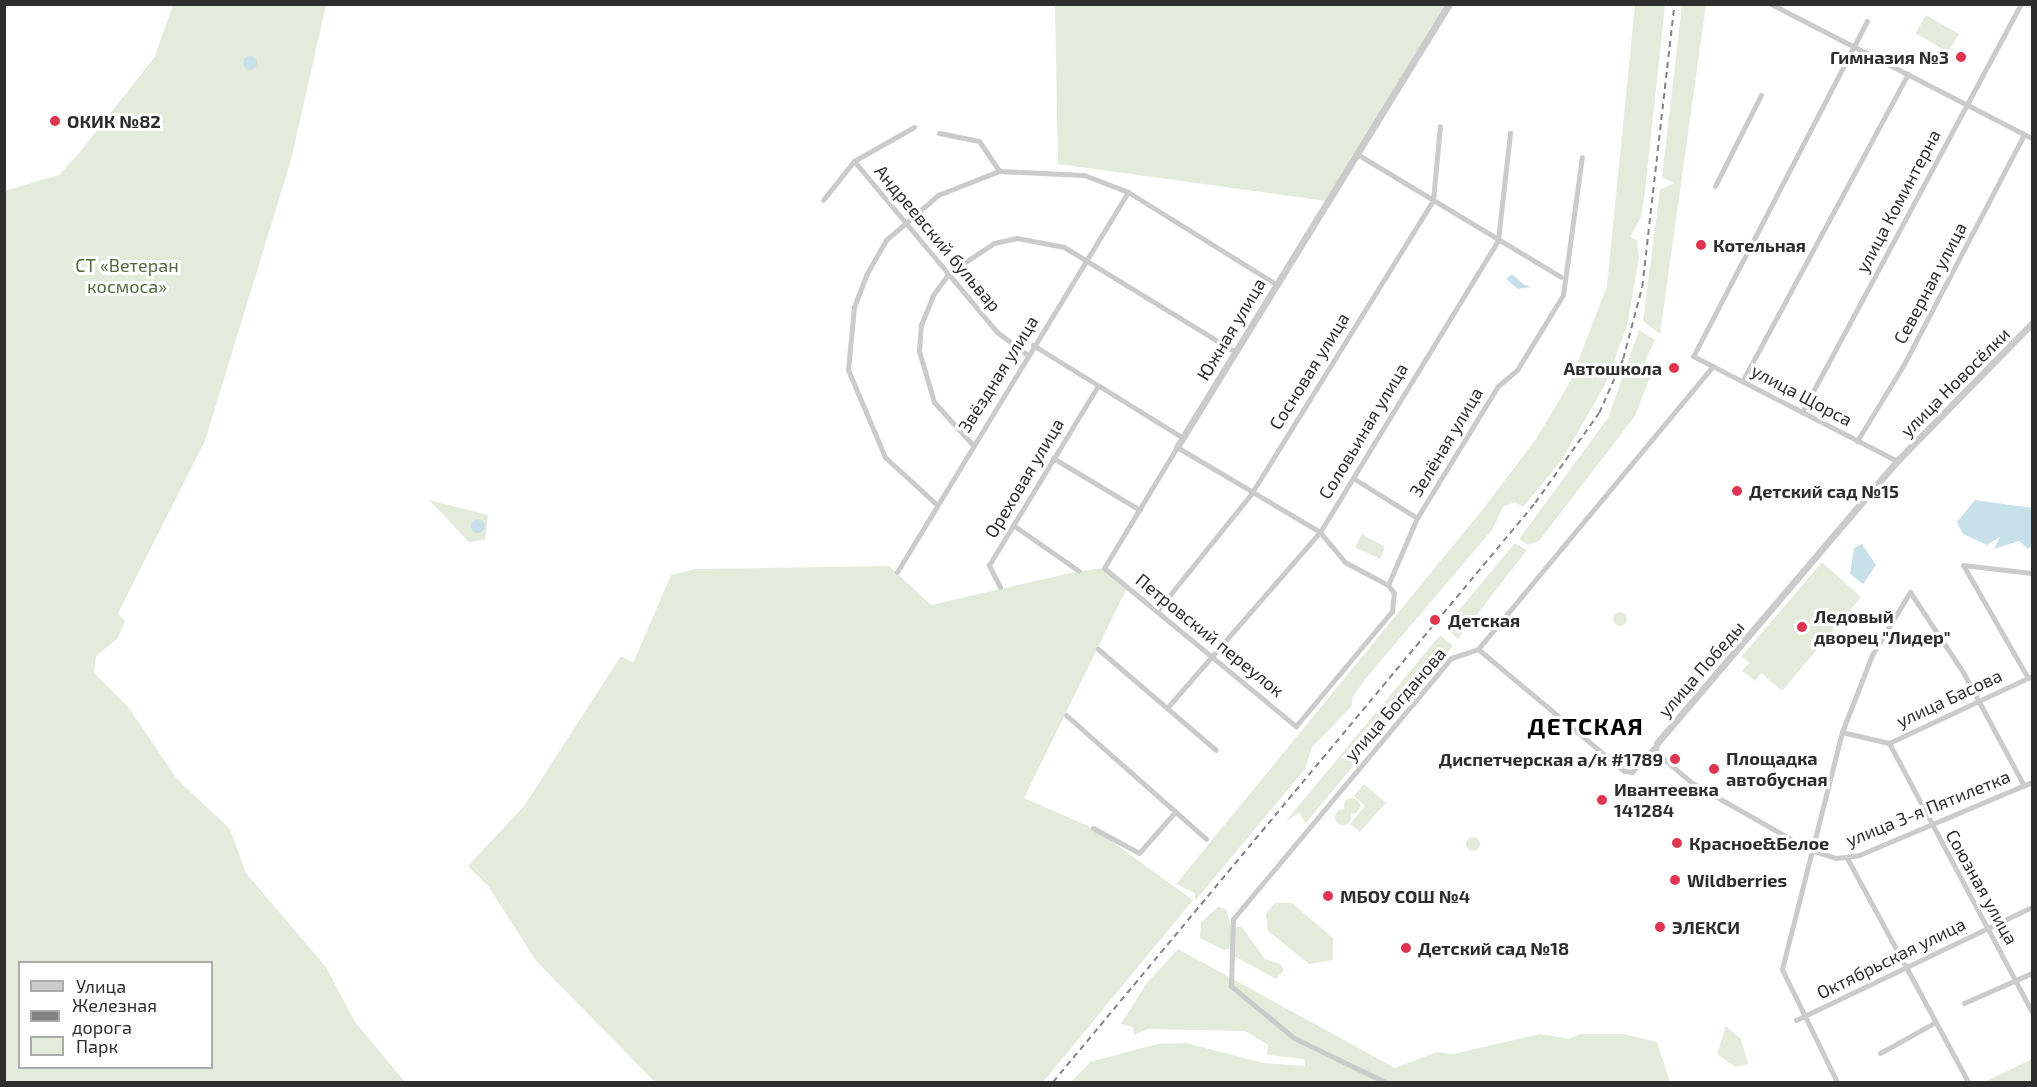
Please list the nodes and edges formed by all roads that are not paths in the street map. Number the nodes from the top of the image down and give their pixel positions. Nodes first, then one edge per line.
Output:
1 (1449, 4) edge
2 (1771, 4) edge
3 (2020, 4) edge
4 (1867, 21) dead end
5 (1854, 46) junction
6 (1908, 74) junction
7 (1761, 95) dead end
8 (1966, 104) junction
9 (1440, 126) dead end
10 (914, 128) dead end
11 (939, 133) dead end
12 (1510, 133) dead end
13 (2024, 136) junction
14 (2032, 138) edge
15 (1357, 154) junction
16 (1582, 157) dead end
17 (854, 162) junction
18 (999, 171) junction
19 (1715, 186) dead end
20 (1128, 192) junction
21 (823, 200) dead end
22 (1433, 200) junction
23 (905, 219) junction
24 (1498, 240) junction
25 (1087, 261) junction
26 (949, 273) junction
27 (1561, 277) junction
28 (1276, 284) junction
29 (2032, 322) edge
30 (1033, 345) junction
31 (1234, 351) junction
32 (1028, 355) junction
33 (1713, 366) junction
34 (1743, 380) junction
35 (1098, 386) junction
36 (1802, 412) junction
37 (1182, 438) junction
38 (1857, 441) junction
39 (972, 444) junction
40 (1177, 447) junction
41 (1053, 458) junction
42 (1897, 461) junction
43 (1353, 478) junction
44 (1251, 494) junction
45 (935, 503) junction
46 (1140, 510) junction
47 (1418, 518) junction
48 (1013, 525) junction
49 (1320, 532) junction
50 (1104, 568) joint
51 (1079, 571) dead end
52 (897, 572) dead end
53 (2032, 573) edge
54 (1388, 585) junction
55 (1000, 587) dead end
56 (1156, 611) junction
57 (1478, 648) junction
58 (1098, 649) dead end
59 (1213, 658) junction
60 (2030, 677) edge
61 (1978, 699) junction
62 (1167, 708) junction
63 (1066, 715) dead end
64 (1296, 726) joint
65 (1842, 732) junction
66 (1657, 743) junction
67 (1889, 743) junction
68 (1216, 750) dead end
69 (2032, 782) edge
70 (2024, 786) junction
71 (1175, 812) junction
72 (1931, 825) junction
73 (1093, 828) dead end
74 (1206, 839) dead end
75 (1811, 850) junction
76 (1847, 858) junction
77 (2032, 908) edge
78 (1987, 928) junction
79 (1903, 967) junction
80 (2032, 973) edge
81 (2015, 978) junction
82 (1964, 1003) dead end
83 (2032, 1012) edge
84 (1802, 1017) junction
85 (1796, 1020) dead end
86 (1934, 1023) junction
87 (1880, 1053) dead end
88 (1385, 1083) edge
89 (1837, 1083) edge
90 (1968, 1083) edge

1 - 15 street, Южная улица
2 - 5 street
3 - 8 street, улица Коминтерна
4 - 5 street
5 - 6 street
5 - 33 street, улица Щорса
6 - 8 street
6 - 34 street
7 - 19 street
8 - 13 street
8 - 36 street, улица Коминтерна
9 - 22 street, Сосновая улица
10 - 17 street
11 - 18 street
12 - 24 street, Соловьиная улица
13 - 14 street
13 - 38 street, Северная улица
15 - 22 street
15 - 28 street, Южная улица
16 - 27 street, Зелёная улица
17 - 21 street
17 - 23 street, Андреевский бульвар
18 - 20 street
18 - 23 street
20 - 25 street, Звёздная улица
20 - 28 street
22 - 24 street
22 - 44 street, Сосновая улица
23 - 26 street, Андреевский бульвар
23 - 45 street
24 - 27 street
24 - 43 street, Соловьиная улица
25 - 26 street
25 - 30 street, Звёздная улица
25 - 31 street
26 - 32 street, Андреевский бульвар
26 - 39 street
27 - 47 street, Зелёная улица
28 - 31 street, Южная улица
29 - 42 street, улица Новосёлки
30 - 32 street, Звёздная улица
30 - 35 street
31 - 37 street, Южная улица
32 - 39 street, Звёздная улица
33 - 34 street, улица Щорса
33 - 57 street, улица Богданова
34 - 36 street, улица Щорса
35 - 37 street
35 - 41 street, Ореховая улица
36 - 38 street, улица Щорса
37 - 40 street, Южная улица
38 - 42 street, улица Щорса
39 - 45 street, Звёздная улица
40 - 44 street
40 - 46 street, Южная улица
41 - 46 street
41 - 48 street, Ореховая улица
42 - 66 street, улица Победы
43 - 47 street
43 - 49 street, Соловьиная улица
44 - 49 street
44 - 56 street, Сосновая улица
45 - 52 street, Звёздная улица
46 - 50 street, Южная улица
47 - 54 street, Зелёная улица
48 - 51 street
48 - 55 street, Ореховая улица
49 - 54 street
49 - 59 street, Соловьиная улица
50 - 56 street, Петровский переулок
53 - 60 street
54 - 64 street, Зелёная улица
56 - 59 street, Петровский переулок
57 - 66 street, улица Победы
57 - 88 street, улица Богданова
58 - 62 street
59 - 62 street, Соловьиная улица
59 - 64 street, Петровский переулок
60 - 61 street, улица Басова
61 - 65 street
61 - 67 street, улица Басова
61 - 70 street
62 - 68 street
63 - 71 street
65 - 67 street, улица Басова
65 - 75 street
66 - 75 street, улица 3-я Пятилетка
67 - 72 street, Союзная улица
69 - 70 street, улица 3-я Пятилетка
70 - 72 street, улица 3-я Пятилетка
71 - 73 street
71 - 74 street
72 - 76 street, улица 3-я Пятилетка
72 - 78 street, Союзная улица
75 - 76 street, улица 3-я Пятилетка
75 - 84 street
76 - 79 street
77 - 78 street, Октябрьская улица
78 - 79 street, Октябрьская улица
78 - 81 street, Союзная улица
79 - 84 street, Октябрьская улица
79 - 86 street
80 - 81 street
81 - 82 street
81 - 83 street, Союзная улица
84 - 85 street, Октябрьская улица
84 - 89 street
86 - 87 street
86 - 90 street

